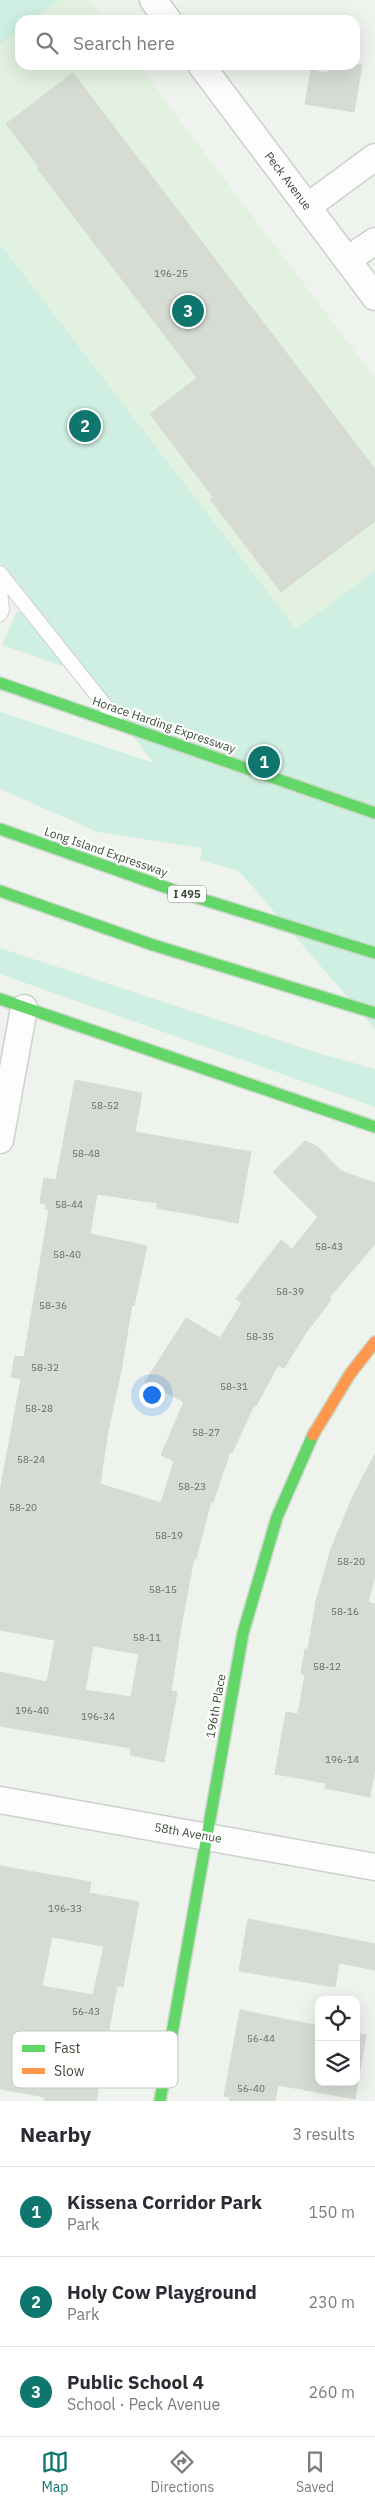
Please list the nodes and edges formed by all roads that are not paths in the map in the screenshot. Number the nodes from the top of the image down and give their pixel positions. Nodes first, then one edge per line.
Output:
1 (153, 0) edge
2 (164, 15) edge
3 (205, 70) edge
4 (375, 157) edge
5 (307, 206) junction
6 (375, 241) edge
7 (347, 260) junction
8 (375, 297) edge
9 (0, 573) edge
10 (0, 590) edge
11 (0, 614) edge
12 (0, 683) edge
13 (120, 725) junction
14 (375, 813) edge
15 (0, 829) edge
16 (0, 891) edge
17 (375, 953) edge
18 (12, 1003) edge
19 (375, 1013) edge
20 (375, 1127) edge
21 (0, 1140) edge
22 (375, 1342) edge
23 (0, 1800) edge
24 (208, 1837) junction
25 (375, 1867) edge
26 (173, 2031) edge
27 (162, 2088) edge
28 (160, 2101) edge

1 - 2 street
3 - 5 street, Peck Avenue
4 - 5 street
5 - 7 street, Peck Avenue
6 - 7 street
7 - 8 street, Peck Avenue
9 - 13 lane
10 - 11 lane
12 - 13 main road, Horace Harding Expressway
13 - 14 main road, Horace Harding Expressway
15 - 17 main road, Long Island Expressway / I 495
16 - 19 main road
18 - 20 main road
18 - 21 street
22 - 24 main road, 196th Place
23 - 24 street, 58th Avenue
24 - 25 street, 58th Avenue
24 - 26 main road, 196th Place
27 - 28 main road, 196th Place

